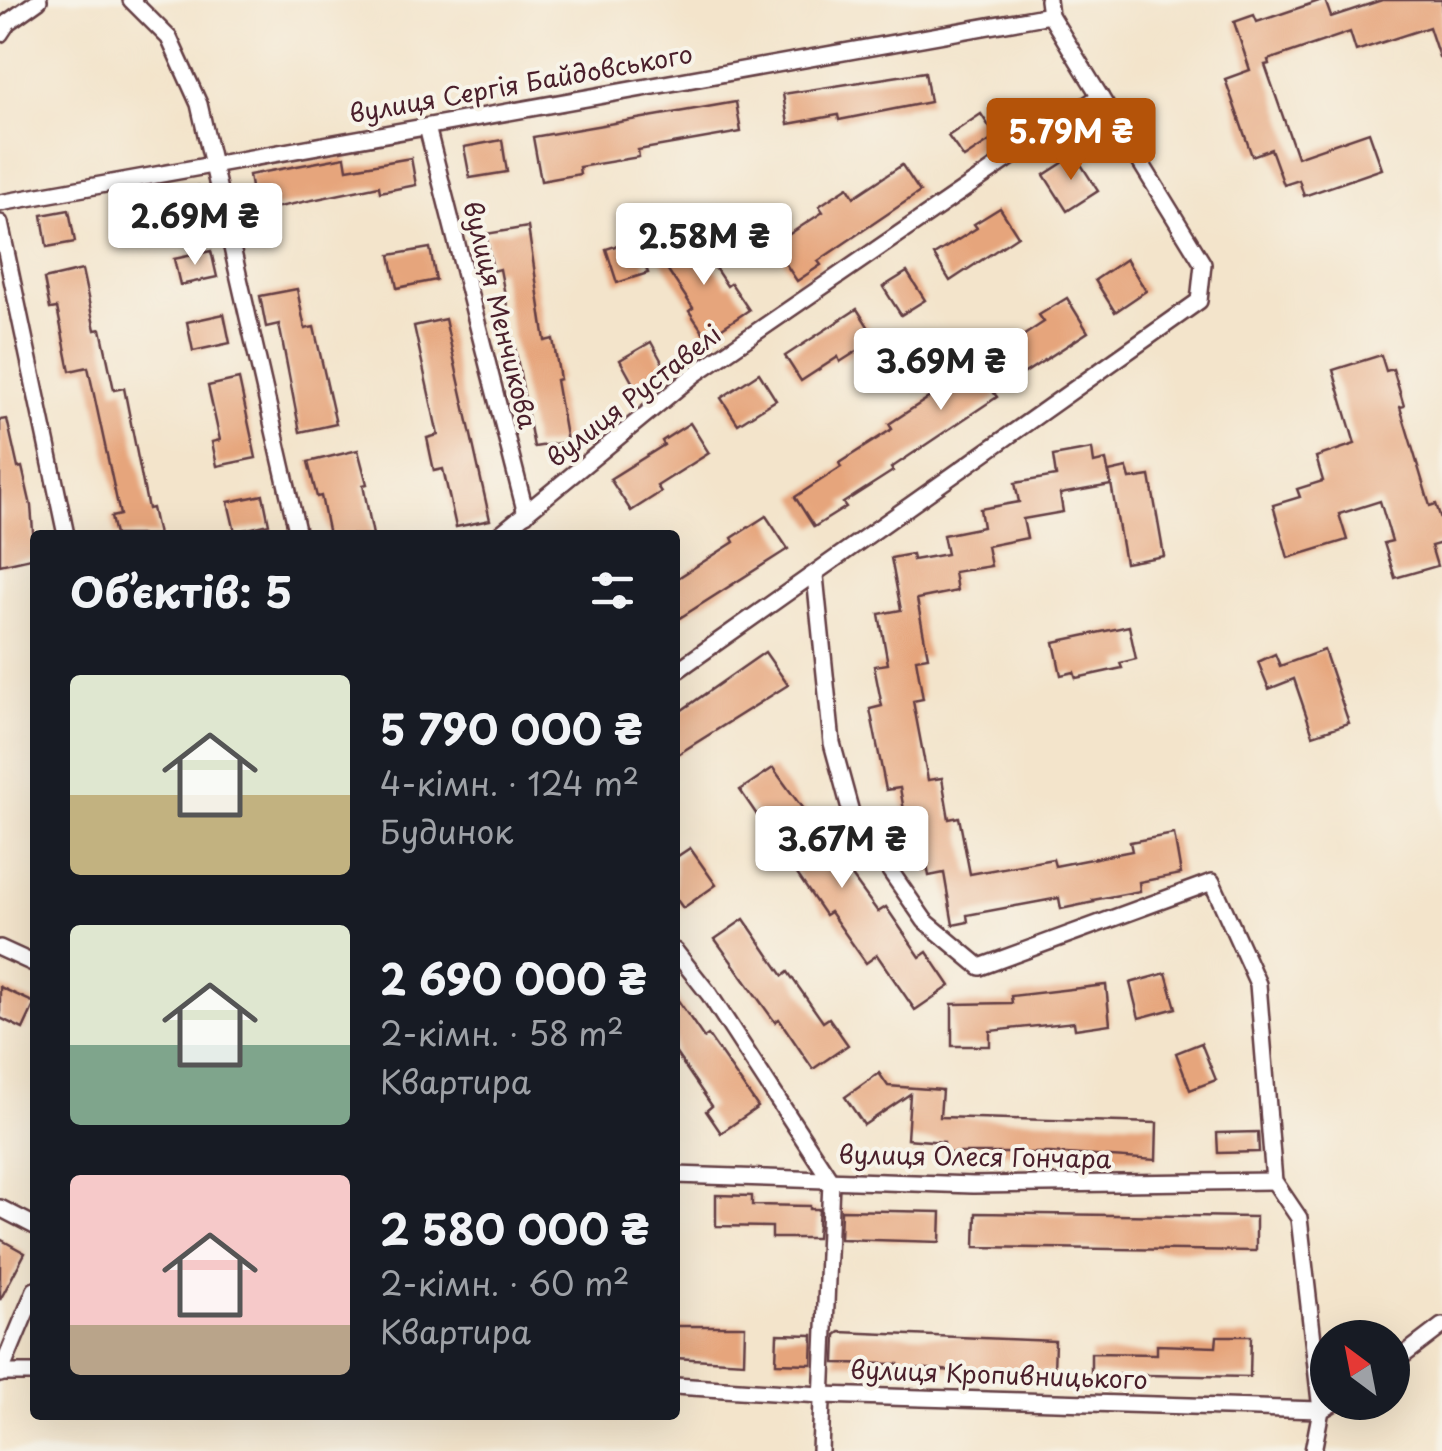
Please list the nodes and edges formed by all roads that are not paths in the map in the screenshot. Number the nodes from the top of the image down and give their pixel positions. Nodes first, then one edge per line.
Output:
1 (39, 0) edge
2 (132, 0) edge
3 (1049, 8) edge
4 (0, 34) edge
5 (1100, 96) junction
6 (428, 127) junction
7 (212, 162) junction
8 (0, 202) edge
9 (0, 224) edge
10 (526, 514) junction
11 (65, 530) edge
12 (297, 530) edge
13 (505, 530) edge
14 (815, 576) junction
15 (680, 669) edge
16 (0, 948) edge
17 (680, 957) edge
18 (30, 962) edge
19 (680, 1176) edge
20 (831, 1181) junction
21 (1274, 1181) junction
22 (0, 1208) edge
23 (30, 1223) edge
24 (30, 1302) edge
25 (1315, 1320) edge
26 (1442, 1326) edge
27 (1410, 1350) edge
28 (0, 1373) edge
29 (30, 1373) edge
30 (680, 1386) edge
31 (820, 1395) junction
32 (1310, 1406) edge
33 (1323, 1420) edge
34 (820, 1451) edge
35 (1312, 1451) edge

1 - 4 street
2 - 7 street
3 - 5 street
3 - 6 street, вулиця Сергія Байдовського
5 - 10 street, вулиця Руставелі
5 - 14 street
6 - 7 street, вулиця Сергія Байдовського
6 - 10 street, вулиця Менчикова
7 - 8 street, вулиця Сергія Байдовського
7 - 12 street
9 - 11 street
10 - 13 street, вулиця Руставелі
14 - 15 street
14 - 21 street
16 - 18 street
17 - 20 street
19 - 20 street, вулиця Олеся Гончара
20 - 21 street, вулиця Олеся Гончара
20 - 31 street
21 - 25 street
22 - 23 street
24 - 28 street
26 - 27 street
28 - 29 street
30 - 31 street, вулиця Кропивницького
31 - 32 street, вулиця Кропивницького
31 - 34 street
33 - 35 street

